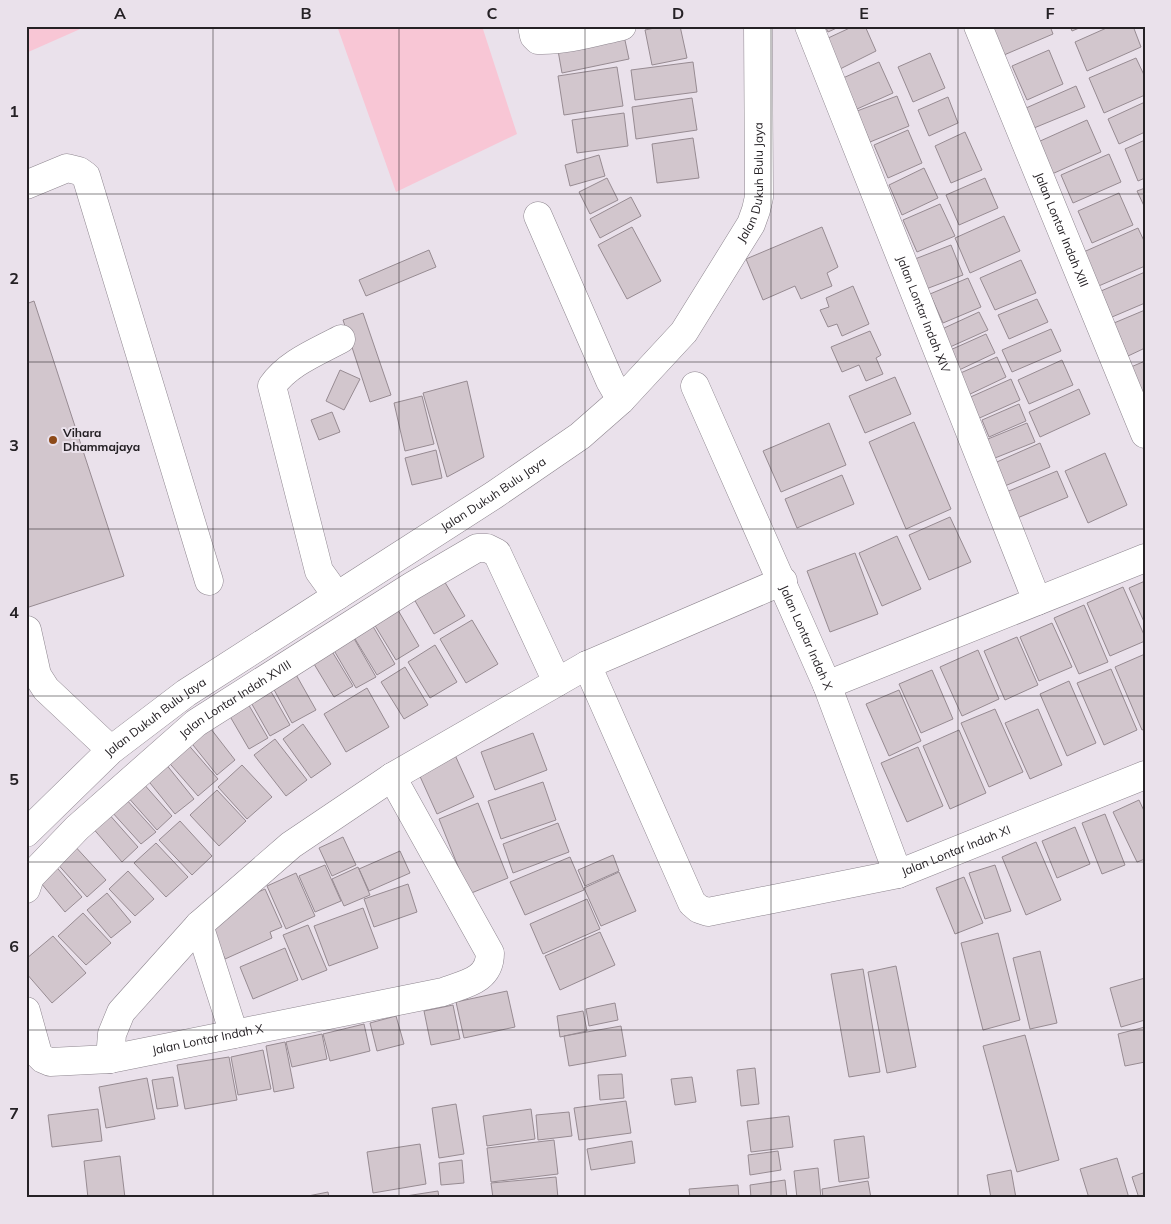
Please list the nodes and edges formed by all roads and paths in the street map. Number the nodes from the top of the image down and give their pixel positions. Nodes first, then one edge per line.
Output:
1 (532, 26) edge
2 (622, 26) edge
3 (758, 26) edge
4 (809, 26) edge
5 (978, 26) edge
6 (26, 185) edge
7 (538, 216) dead end
8 (341, 339) dead end
9 (695, 386) dead end
10 (621, 400) junction
11 (1145, 434) edge
12 (1145, 558) edge
13 (209, 581) dead end
14 (783, 581) junction
15 (337, 596) junction
16 (1037, 601) junction
17 (27, 630) edge
18 (588, 665) junction
19 (557, 682) junction
20 (827, 685) junction
21 (111, 750) junction
22 (1145, 775) edge
23 (392, 777) junction
24 (26, 833) edge
25 (898, 874) junction
26 (26, 888) edge
27 (199, 925) junction
28 (26, 1011) edge
29 (234, 1034) junction
30 (110, 1059) junction

1 - 2 street
3 - 10 street, Jalan Dukuh Bulu Jaya
4 - 16 street, Jalan Lontar Indah XIV
5 - 11 street, Jalan Lontar Indah XIII
6 - 13 street
7 - 10 street
8 - 15 street
9 - 14 street, Jalan Lontar Indah X
10 - 15 street, Jalan Dukuh Bulu Jaya
12 - 16 street, Jalan Lontar Indah X
14 - 18 street
14 - 20 street, Jalan Lontar Indah X
15 - 21 street, Jalan Dukuh Bulu Jaya
16 - 20 street, Jalan Lontar Indah X
17 - 21 street
18 - 19 street
18 - 25 street
19 - 23 street
19 - 26 street, Jalan Lontar Indah XVIII
20 - 25 street, Jalan Lontar Indah XI
21 - 24 street, Jalan Dukuh Bulu Jaya
22 - 25 street, Jalan Lontar Indah XI
23 - 27 street
23 - 29 street, Jalan Lontar Indah X
27 - 29 street
27 - 30 street
28 - 30 street, Jalan Lontar Indah X
29 - 30 street, Jalan Lontar Indah X

